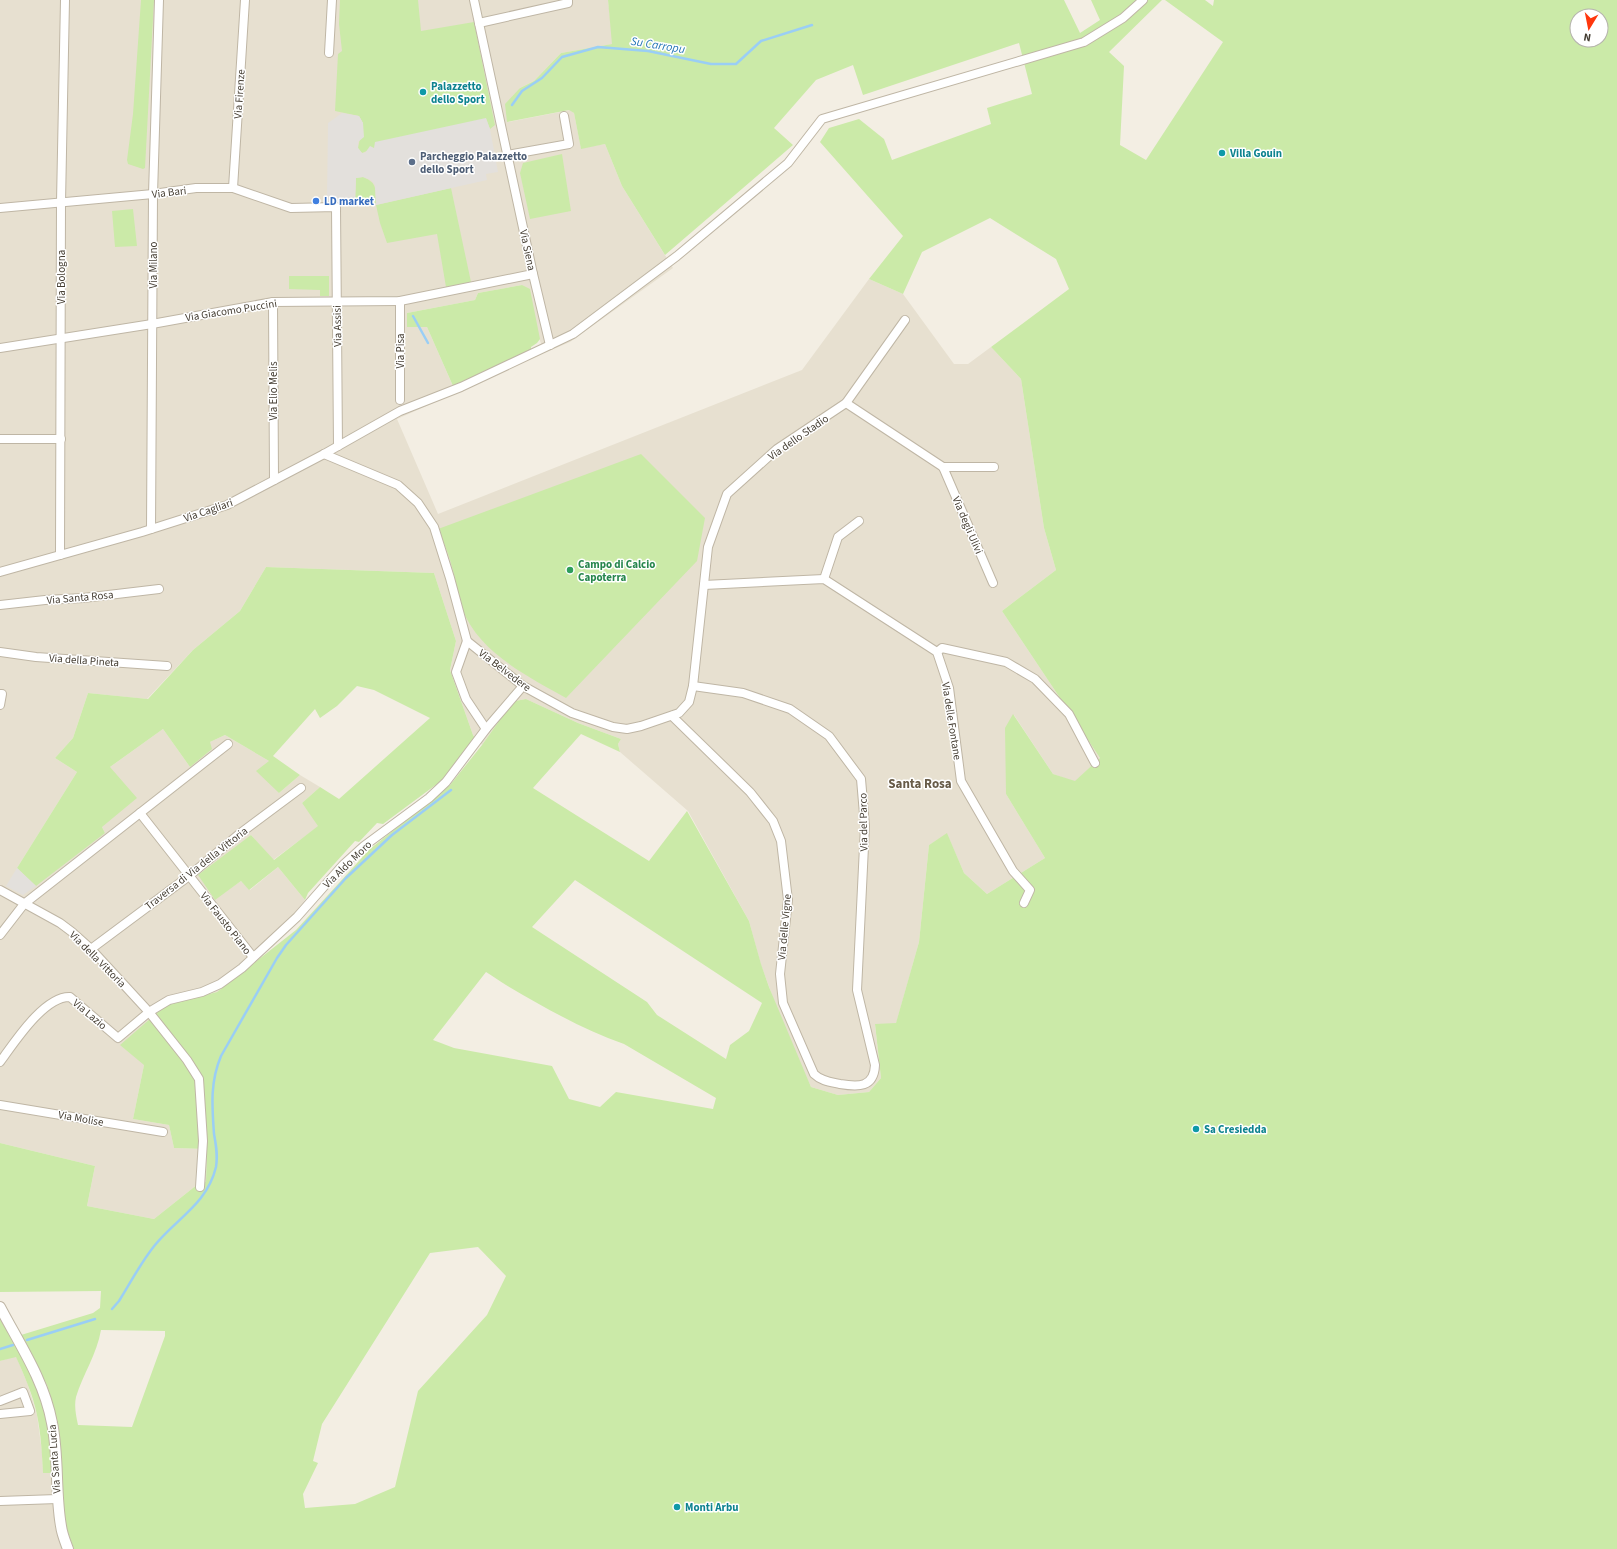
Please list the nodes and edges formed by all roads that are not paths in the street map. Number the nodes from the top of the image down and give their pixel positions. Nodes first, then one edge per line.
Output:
1 (65, 0) edge
2 (159, 0) edge
3 (245, 0) edge
4 (332, 0) edge
5 (474, 0) edge
6 (568, 0) edge
7 (1143, 0) edge
8 (479, 23) junction
9 (330, 53) dead end
10 (564, 116) dead end
11 (508, 155) junction
12 (233, 188) junction
13 (153, 194) junction
14 (61, 202) junction
15 (336, 207) joint
16 (0, 208) edge
17 (533, 274) junction
18 (336, 301) junction
19 (400, 301) junction
20 (273, 302) junction
21 (905, 320) dead end
22 (152, 324) junction
23 (62, 339) junction
24 (550, 345) junction
25 (0, 348) edge
26 (400, 400) dead end
27 (846, 403) junction
28 (0, 439) edge
29 (61, 439) junction
30 (338, 446) junction
31 (324, 454) junction
32 (943, 467) junction
33 (994, 467) dead end
34 (274, 480) junction
35 (859, 521) dead end
36 (151, 529) junction
37 (60, 555) junction
38 (0, 572) edge
39 (824, 579) junction
40 (993, 583) dead end
41 (704, 585) junction
42 (159, 589) dead end
43 (0, 605) edge
44 (467, 641) junction
45 (0, 652) edge
46 (937, 652) junction
47 (167, 666) dead end
48 (523, 686) junction
49 (693, 686) junction
50 (1, 694) edge
51 (0, 705) edge
52 (672, 716) junction
53 (486, 729) junction
54 (228, 744) dead end
55 (1095, 763) dead end
56 (301, 788) dead end
57 (140, 813) junction
58 (189, 876) junction
59 (0, 890) edge
60 (1024, 903) dead end
61 (24, 904) junction
62 (0, 935) edge
63 (91, 949) junction
64 (253, 957) junction
65 (149, 1012) junction
66 (0, 1062) edge
67 (875, 1065) joint
68 (0, 1105) edge
69 (163, 1132) dead end
70 (200, 1187) dead end
71 (0, 1307) edge
72 (0, 1401) edge
73 (0, 1414) edge
74 (57, 1498) junction
75 (0, 1501) edge
76 (68, 1549) edge

1 - 14 street, Via Bologna
2 - 13 street, Via Milano
3 - 12 street, Via Firenze
4 - 9 street
5 - 8 street, Via Siena
6 - 8 street
7 - 24 street, Via Cagliari
8 - 11 street, Via Siena
10 - 11 street
11 - 17 street, Via Siena
12 - 13 street, Via Bari
12 - 15 street, Via Bari
13 - 14 street, Via Bari
13 - 22 street, Via Milano
14 - 16 street, Via Bari
14 - 23 street, Via Bologna
15 - 18 street, Via Assisi
17 - 19 street, Via Giacomo Puccini
17 - 24 street, Via Siena
18 - 19 street, Via Giacomo Puccini
18 - 20 street, Via Giacomo Puccini
18 - 30 street, Via Assisi
19 - 26 street, Via Pisa
20 - 22 street, Via Giacomo Puccini
20 - 34 street, Via Elio Melis
21 - 27 street, Via dello Stadio
22 - 23 street, Via Giacomo Puccini
22 - 36 street, Via Milano
23 - 25 street, Via Giacomo Puccini
23 - 29 street, Via Bologna
24 - 30 street, Via Cagliari
27 - 32 street
27 - 41 street, Via dello Stadio
28 - 29 street
29 - 37 street, Via Bologna
30 - 31 street, Via Cagliari
31 - 34 street, Via Cagliari
31 - 44 street
32 - 33 street
32 - 40 street, Via degli Ulivi
34 - 36 street, Via Cagliari
35 - 39 street
36 - 37 street, Via Cagliari
37 - 38 street, Via Cagliari
39 - 41 street
39 - 46 street
41 - 49 street, Via Belvedere
42 - 43 street, Via Santa Rosa
44 - 48 street, Via Belvedere
44 - 53 street
45 - 47 street, Via della Pineta
46 - 55 street
46 - 60 street, Via delle Fontane
48 - 52 street, Via Belvedere
48 - 53 street, Via Aldo Moro
49 - 52 street, Via Belvedere
49 - 67 street, Via del Parco
50 - 51 street
52 - 67 street, Via delle Vigne
53 - 64 street, Via Aldo Moro
54 - 57 street
56 - 58 street, Traversa di Via della Vittoria
57 - 58 street, Via Fausto Piano
57 - 61 street
58 - 63 street, Traversa di Via della Vittoria
58 - 64 street, Via Fausto Piano
59 - 61 street, Via della Vittoria
61 - 62 street
61 - 63 street, Via della Vittoria
63 - 65 street, Via della Vittoria
64 - 65 street, Via Aldo Moro
65 - 66 street, Via Lazio
65 - 70 street, Via della Vittoria
68 - 69 street, Via Molise
71 - 74 street, Via Santa Lucia
72 - 73 street
74 - 75 street
74 - 76 street, Via Santa Lucia

